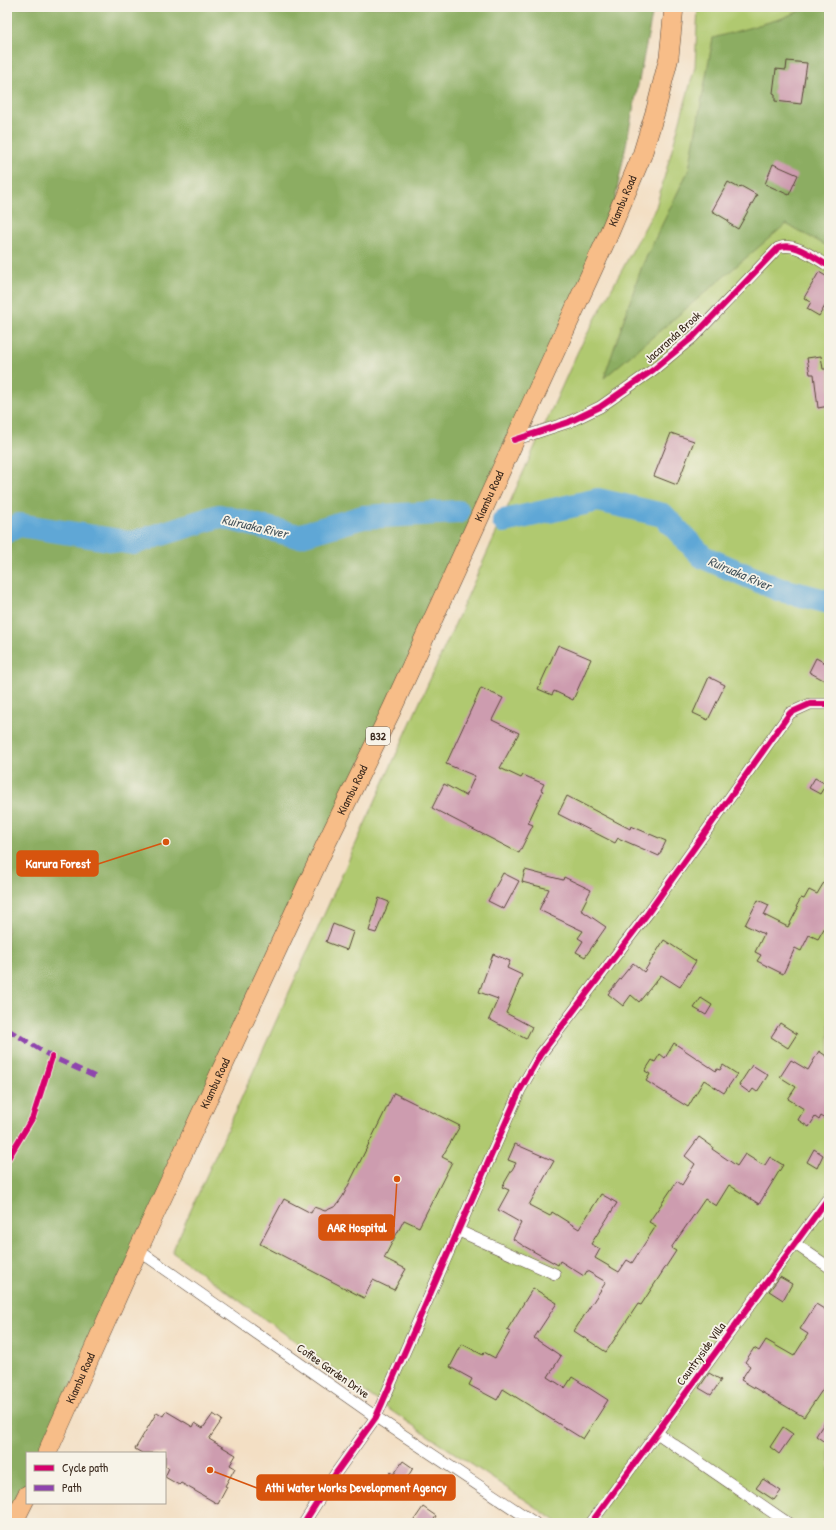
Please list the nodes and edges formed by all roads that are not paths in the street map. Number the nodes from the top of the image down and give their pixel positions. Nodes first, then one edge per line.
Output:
1 (674, 7) edge
2 (829, 266) edge
3 (514, 440) junction
4 (829, 704) edge
5 (829, 1197) edge
6 (459, 1231) junction
7 (795, 1244) junction
8 (138, 1250) junction
9 (829, 1267) edge
10 (555, 1274) dead end
11 (376, 1416) junction
12 (657, 1433) junction
13 (47, 1452) edge
14 (26, 1497) edge
15 (13, 1523) edge
16 (304, 1523) edge
17 (535, 1523) edge
18 (591, 1523) edge
19 (788, 1523) edge

1 - 3 highway, Kiambu Road / B32
2 - 3 street, Jacaranda Brook
3 - 8 highway, Kiambu Road / B32
4 - 6 street
5 - 7 street, Countryside Villa
6 - 10 street
6 - 11 street
7 - 9 street
7 - 12 street, Countryside Villa
8 - 11 street, Coffee Garden Drive
8 - 13 highway, Kiambu Road / B32
11 - 16 street
11 - 17 street, Coffee Garden Drive
12 - 18 street, Countryside Villa
12 - 19 street
14 - 15 highway

